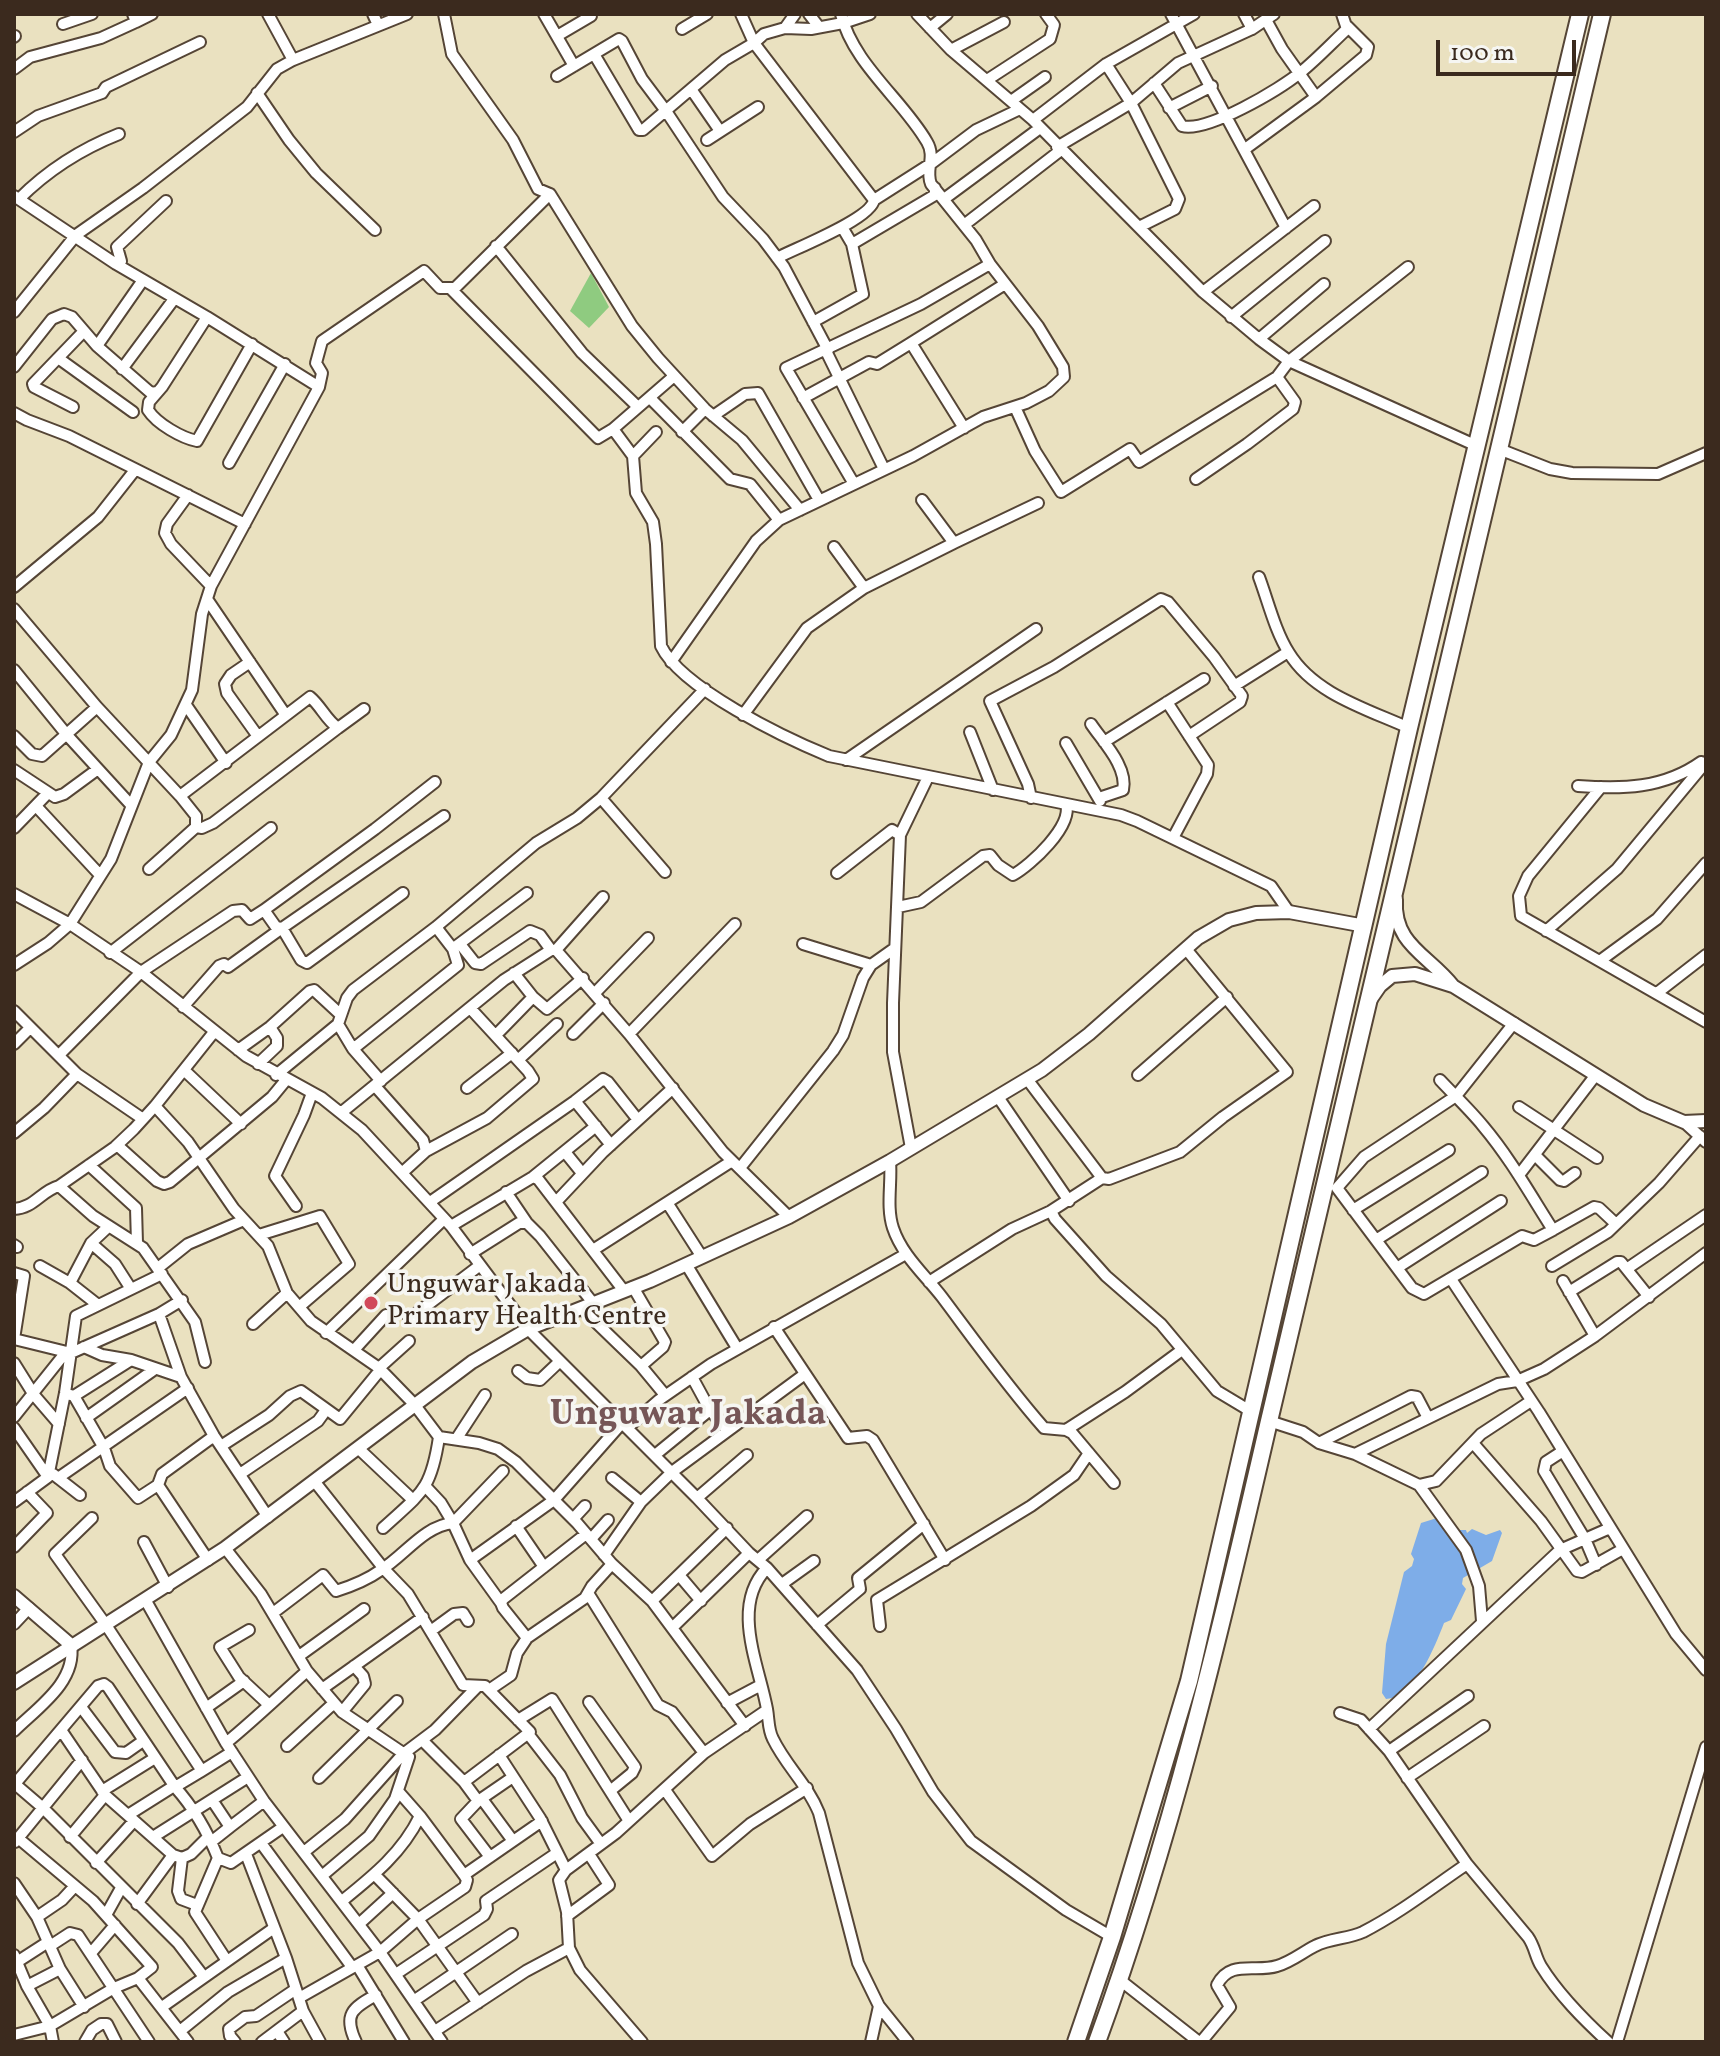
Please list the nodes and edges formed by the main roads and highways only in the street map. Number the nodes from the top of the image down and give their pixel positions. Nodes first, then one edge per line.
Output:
1 (1580, 14) edge
2 (1602, 14) edge
3 (1076, 2042) edge
4 (1097, 2042) edge

1 - 3 main road
2 - 4 main road

